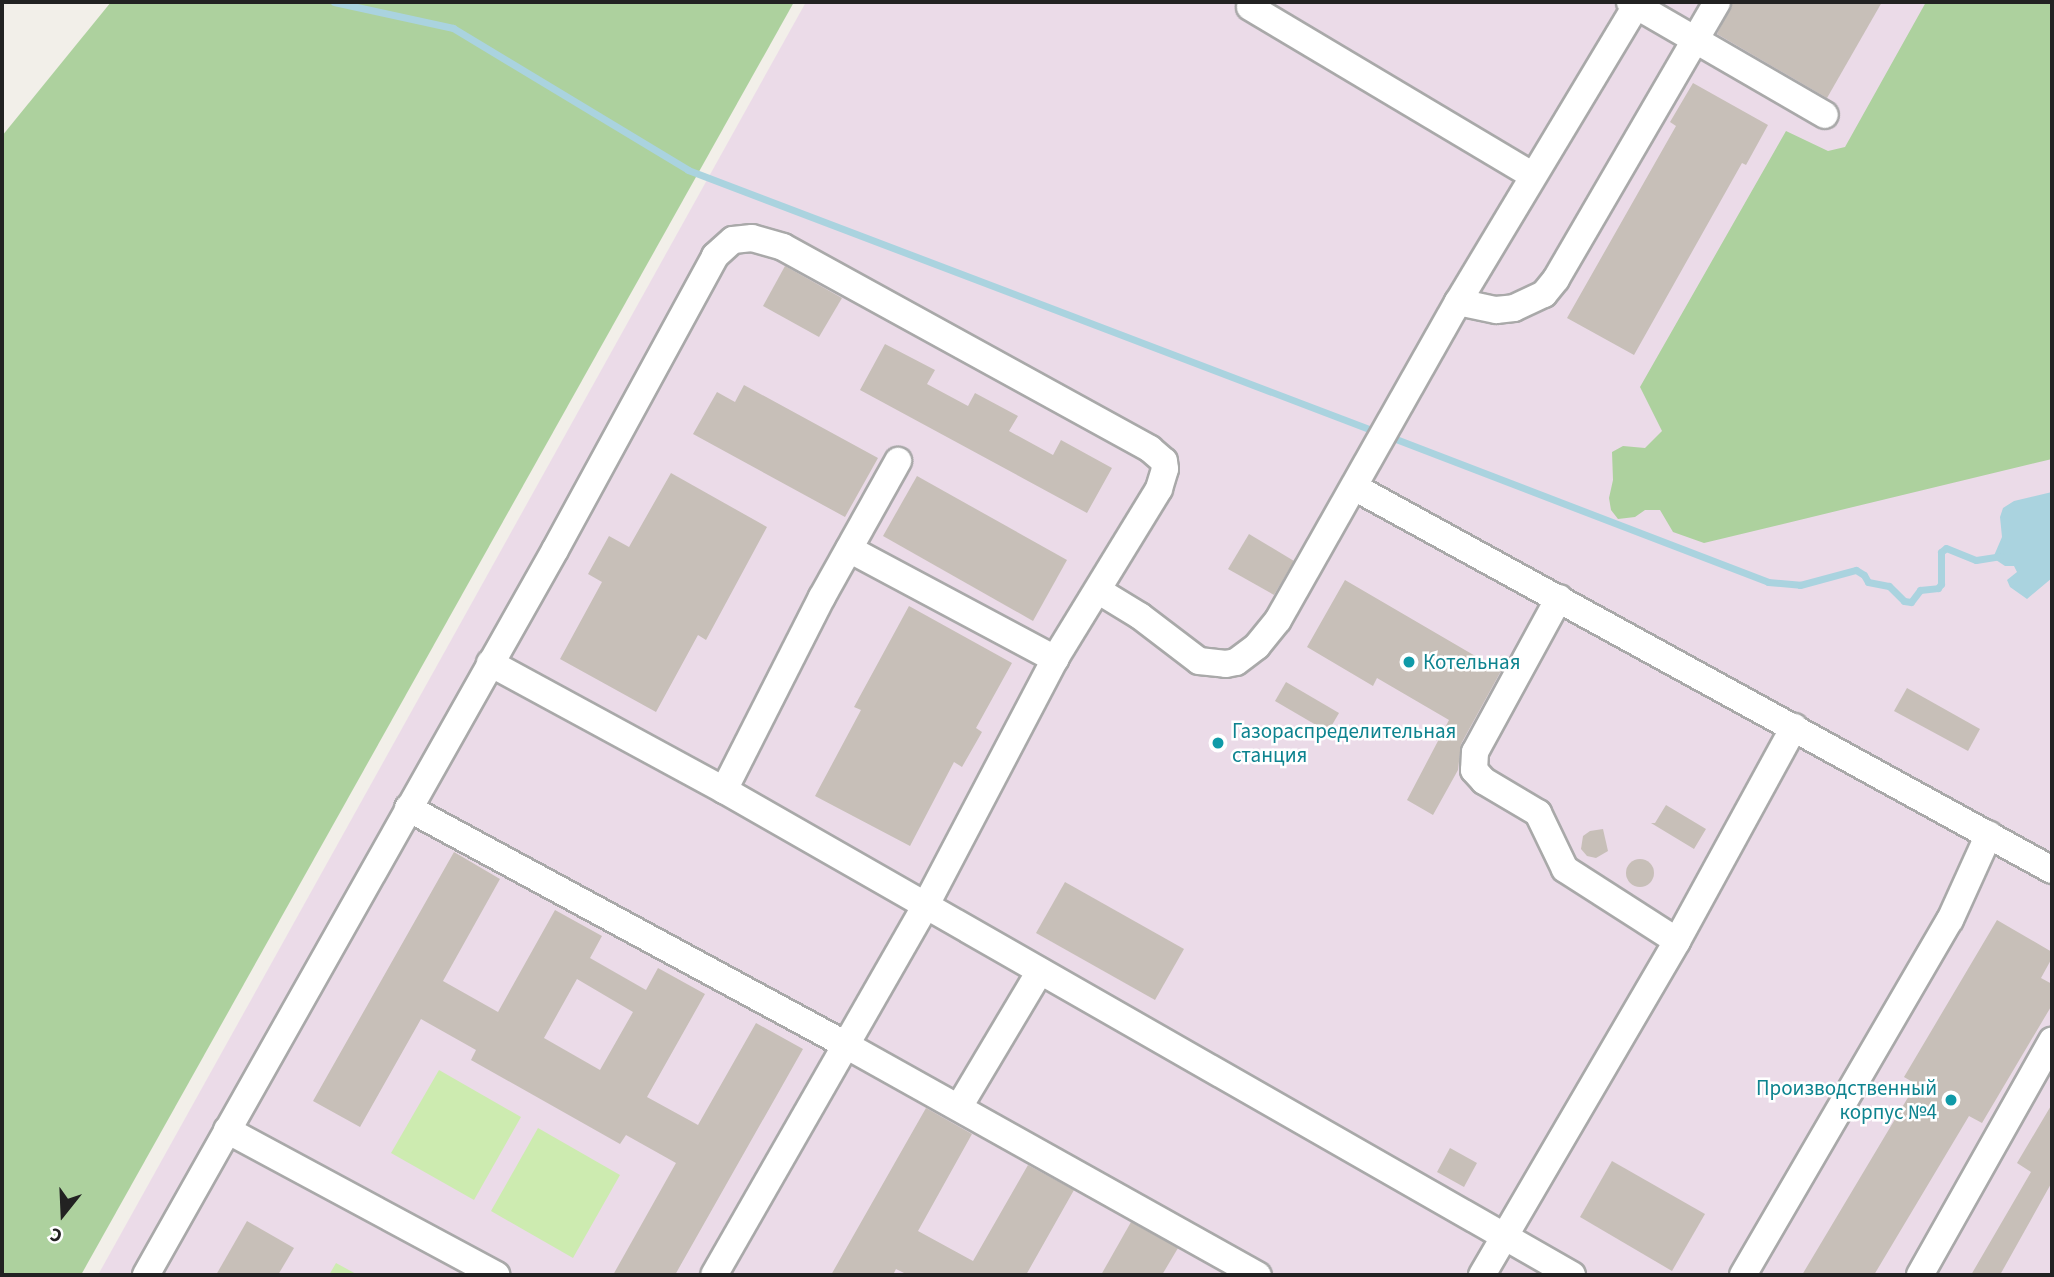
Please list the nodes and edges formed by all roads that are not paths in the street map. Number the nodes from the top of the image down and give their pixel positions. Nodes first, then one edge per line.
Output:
1 (1717, 2) edge
2 (1635, 3) edge
3 (1250, 7) dead end
4 (1696, 41) junction
5 (1825, 115) dead end
6 (1532, 176) junction
7 (1458, 302) junction
8 (898, 461) dead end
9 (1356, 488) junction
10 (849, 549) junction
11 (1099, 591) junction
12 (1559, 598) junction
13 (1055, 659) junction
14 (490, 663) junction
15 (1794, 727) junction
16 (724, 790) junction
17 (408, 808) junction
18 (1989, 834) junction
19 (2052, 870) edge
20 (926, 905) junction
21 (1676, 941) junction
22 (1040, 971) junction
23 (2052, 1041) edge
24 (844, 1044) junction
25 (959, 1107) junction
26 (227, 1130) junction
27 (1505, 1236) junction
28 (146, 1275) edge
29 (496, 1275) edge
30 (714, 1275) edge
31 (1258, 1275) edge
32 (1482, 1275) edge
33 (1572, 1275) edge
34 (1743, 1275) edge
35 (1920, 1275) edge

1 - 4 lane
2 - 4 lane
2 - 6 lane
3 - 6 lane
4 - 5 lane
4 - 7 lane
6 - 7 lane
7 - 9 lane
8 - 10 lane
9 - 11 lane
9 - 12 lane
10 - 13 lane
10 - 16 lane
11 - 13 lane
11 - 14 lane
12 - 15 lane
12 - 21 lane
13 - 20 lane
14 - 16 lane
14 - 17 lane
15 - 18 lane
15 - 21 lane
16 - 20 lane
17 - 24 lane
17 - 26 lane
18 - 19 lane
18 - 34 lane
20 - 22 lane
20 - 24 lane
21 - 27 lane
22 - 25 lane
22 - 27 lane
23 - 35 lane
24 - 25 lane
24 - 30 lane
25 - 31 lane
26 - 28 lane
26 - 29 lane
27 - 32 lane
27 - 33 lane

